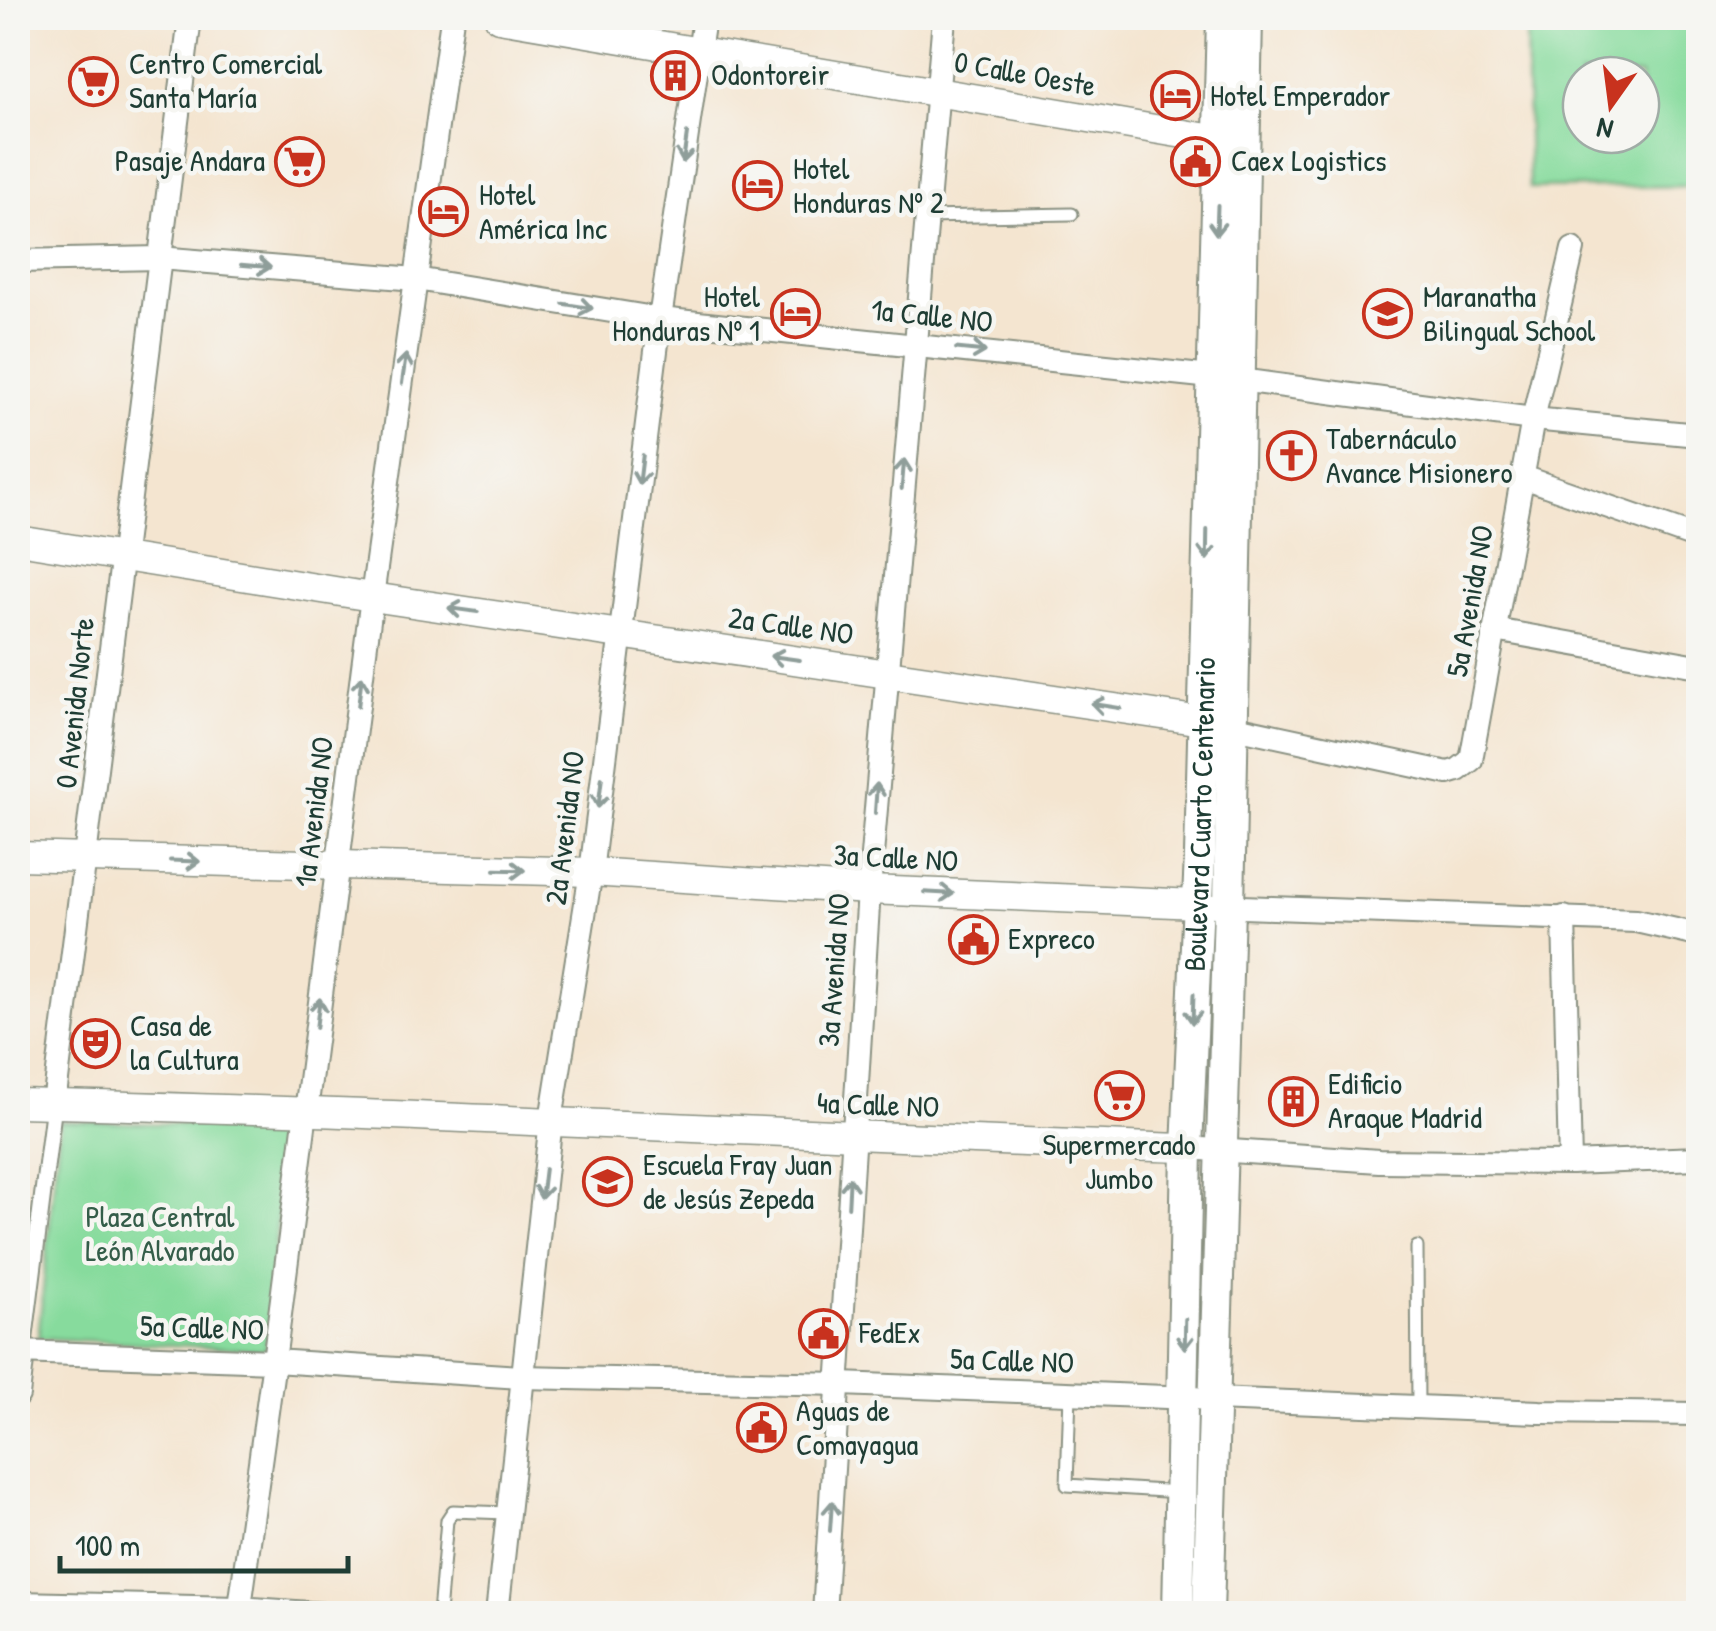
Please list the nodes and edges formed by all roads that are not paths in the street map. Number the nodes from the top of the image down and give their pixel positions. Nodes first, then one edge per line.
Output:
1 (190, 18) edge
2 (452, 18) edge
3 (499, 18) edge
4 (704, 18) edge
5 (944, 18) edge
6 (1222, 18) edge
7 (1247, 18) edge
8 (699, 52) junction
9 (935, 92) junction
10 (1233, 142) junction
11 (1072, 214) dead end
12 (925, 216) junction
13 (1572, 249) dead end
14 (159, 258) junction
15 (18, 261) edge
16 (416, 279) junction
17 (660, 319) junction
18 (914, 344) junction
19 (1225, 378) junction
20 (1533, 419) junction
21 (1698, 434) edge
22 (1523, 477) junction
23 (1698, 538) edge
24 (18, 540) edge
25 (122, 557) junction
26 (372, 597) junction
27 (1495, 630) junction
28 (620, 634) junction
29 (1698, 666) edge
30 (886, 673) junction
31 (1217, 723) junction
32 (1448, 772) joint
33 (18, 856) edge
34 (88, 858) junction
35 (338, 866) junction
36 (591, 872) junction
37 (870, 890) junction
38 (1196, 904) junction
39 (1229, 907) junction
40 (1564, 918) junction
41 (1698, 936) edge
42 (18, 1103) edge
43 (54, 1104) junction
44 (306, 1110) junction
45 (551, 1120) junction
46 (852, 1137) junction
47 (1187, 1148) junction
48 (1221, 1150) junction
49 (1698, 1158) edge
50 (1570, 1163) junction
51 (1417, 1247) dead end
52 (20, 1352) edge
53 (274, 1361) junction
54 (520, 1377) junction
55 (841, 1384) junction
56 (1070, 1393) junction
57 (18, 1395) edge
58 (1199, 1399) junction
59 (1418, 1408) junction
60 (1698, 1414) edge
61 (1182, 1492) junction
62 (506, 1513) junction
63 (18, 1603) edge
64 (239, 1611) edge
65 (324, 1614) edge
66 (439, 1614) edge
67 (496, 1614) edge
68 (824, 1614) edge
69 (1178, 1614) edge
70 (1208, 1614) edge

1 - 14 street, 0 Avenida Norte
2 - 16 street, 1a Avenida NO
3 - 8 street, 0 Calle Oeste
4 - 8 street, 2a Avenida NO
5 - 9 street, 3a Avenida NO
6 - 10 main road, Boulevard Cuarto Centenario
7 - 10 main road, Boulevard Cuarto Centenario
8 - 9 street, 0 Calle Oeste
8 -> 17 street, 2a Avenida NO
9 - 10 street, 0 Calle Oeste
9 - 12 street, 3a Avenida NO
10 - 19 main road, Boulevard Cuarto Centenario
11 - 12 lane
12 - 18 street, 3a Avenida NO
13 - 20 street, 5a Avenida NO
14 - 15 street, 1a Calle NO
14 -> 16 street, 1a Calle NO
14 - 25 street, 0 Avenida Norte
16 -> 17 street, 1a Calle NO
26 -> 16 street, 1a Avenida NO
17 - 18 street, 1a Calle NO
17 -> 28 street, 2a Avenida NO
18 -> 19 street, 1a Calle NO
30 -> 18 street, 3a Avenida NO
19 - 20 street, 1a Calle NO
19 - 31 main road, Boulevard Cuarto Centenario
20 - 21 street, 1a Calle NO
20 - 22 street, 5a Avenida NO
22 - 23 street
22 - 27 street, 5a Avenida NO
24 - 25 street, 2a Calle NO
25 - 26 street, 2a Calle NO
25 - 34 street, 0 Avenida Norte
28 -> 26 street, 2a Calle NO
35 -> 26 street, 1a Avenida NO
27 - 29 street
27 - 32 street, 5a Avenida NO
30 -> 28 street, 2a Calle NO
28 -> 36 street, 2a Avenida NO
31 -> 30 street, 2a Calle NO
37 -> 30 street, 3a Avenida NO
31 - 32 street, 2a Calle NO
31 - 38 main road, Boulevard Cuarto Centenario
31 - 39 main road, Boulevard Cuarto Centenario
33 - 34 street, 3a Calle NO
34 -> 35 street, 3a Calle NO
34 - 43 street, 0 Avenida Norte
35 -> 36 street, 3a Calle NO
44 -> 35 street, 1a Avenida NO
36 - 37 street, 3a Calle NO
36 - 45 street, 2a Avenida NO
37 -> 38 street, 3a Calle NO
37 - 46 street, 3a Avenida NO
38 - 39 street, 3a Calle NO
38 -> 47 main road, Boulevard Cuarto Centenario
39 - 40 street, 3a Calle NO
39 - 48 main road, Boulevard Cuarto Centenario
40 - 41 street, 3a Calle NO
40 - 50 street
42 - 43 street, 4a Calle NO
43 - 44 street, 4a Calle NO
43 - 52 street, 0 Avenida Norte
44 - 45 street, 4a Calle NO
44 - 53 street, 1a Avenida NO
45 - 46 street, 4a Calle NO
45 -> 54 street, 2a Avenida NO
46 - 47 street, 4a Calle NO
55 -> 46 street, 3a Avenida NO
47 - 48 street, 4a Calle NO
47 -> 58 main road, Boulevard Cuarto Centenario
48 - 50 street, 4a Calle NO
48 - 58 main road, Boulevard Cuarto Centenario
49 - 50 street, 4a Calle NO
51 - 59 lane
52 - 53 street, 5a Calle NO
52 - 57 street, 0 Avenida Norte
53 - 54 street, 5a Calle NO
53 - 64 street, 1a Avenida NO
54 - 55 street, 5a Calle NO
54 - 62 street, 2a Avenida NO
55 - 56 street, 5a Calle NO
68 -> 55 street, 3a Avenida NO
56 - 58 street, 5a Calle NO
56 - 61 lane
58 - 59 street, 5a Calle NO
58 - 61 main road, Boulevard Cuarto Centenario
58 - 70 main road, Boulevard Cuarto Centenario
59 - 60 street, 5a Calle NO
61 - 69 main road, Boulevard Cuarto Centenario
62 - 66 lane
62 - 67 street, 2a Avenida NO
63 - 64 street
64 - 65 street

